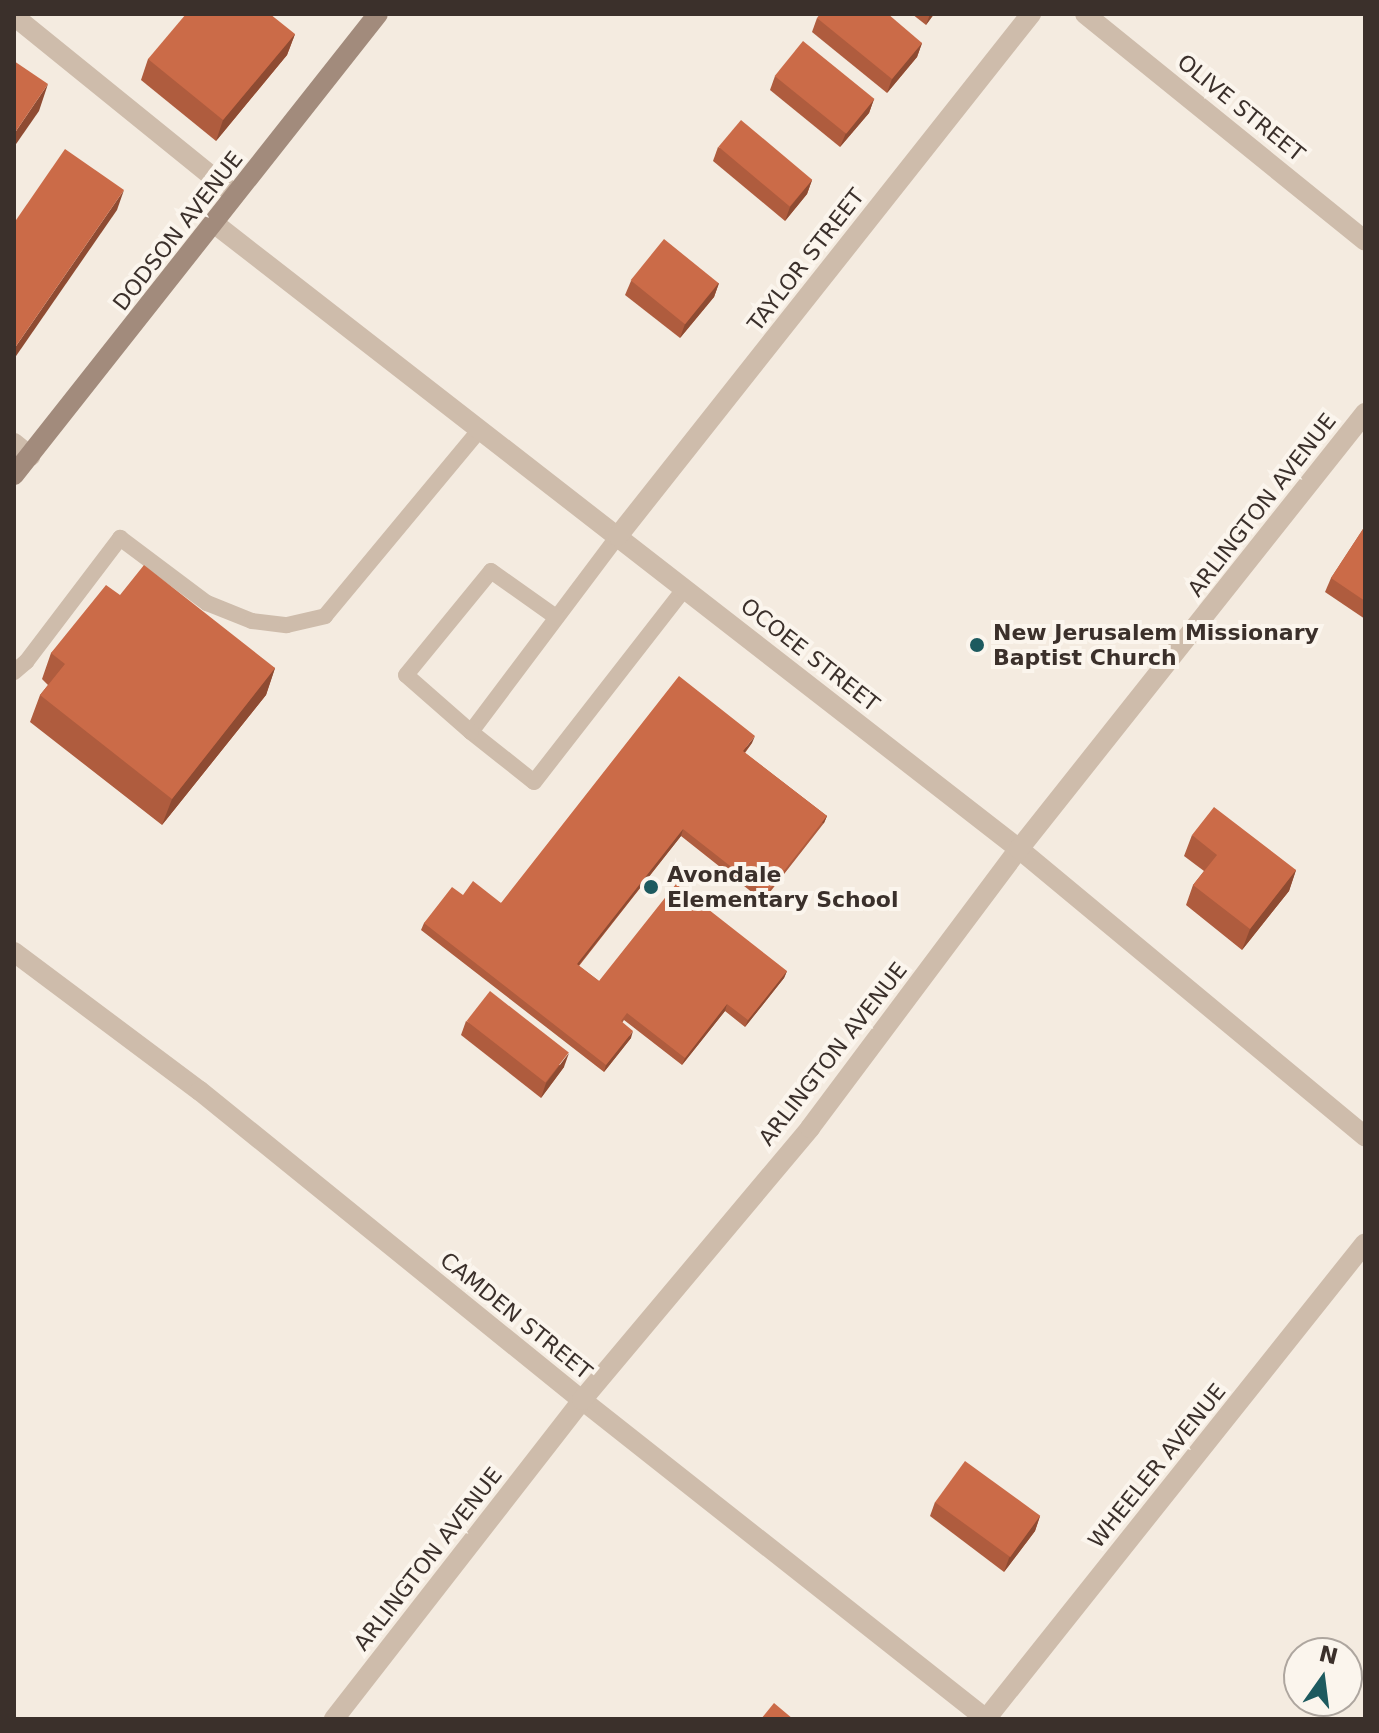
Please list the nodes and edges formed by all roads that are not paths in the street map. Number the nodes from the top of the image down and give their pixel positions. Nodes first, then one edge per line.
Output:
1 (378, 14) edge
2 (1031, 14) edge
3 (1085, 14) edge
4 (14, 16) edge
5 (235, 195) junction
6 (215, 224) junction
7 (1365, 241) edge
8 (1365, 413) edge
9 (480, 429) junction
10 (22, 450) edge
11 (14, 475) edge
12 (618, 536) junction
13 (685, 588) junction
14 (556, 617) junction
15 (14, 672) edge
16 (471, 732) junction
17 (1019, 849) junction
18 (14, 952) edge
19 (1365, 1136) edge
20 (1365, 1243) edge
21 (582, 1400) junction
22 (334, 1719) edge
23 (986, 1719) edge

1 - 5 main road, DODSON AVENUE
2 - 12 street, TAYLOR STREET
3 - 7 street, OLIVE STREET
4 - 5 street
5 - 6 main road, DODSON AVENUE
6 - 9 street, OCOEE STREET
6 - 10 main road, DODSON AVENUE
8 - 17 street, ARLINGTON AVENUE
9 - 12 street, OCOEE STREET
9 - 15 lane
10 - 11 main road, DODSON AVENUE
12 - 13 street, OCOEE STREET
12 - 14 lane
13 - 16 lane
13 - 17 street, OCOEE STREET
14 - 16 lane
14 - 16 lane
17 - 19 street, OCOEE STREET
17 - 21 street, ARLINGTON AVENUE
18 - 21 street, CAMDEN STREET
20 - 23 street, WHEELER AVENUE
21 - 22 street, ARLINGTON AVENUE
21 - 23 street, CAMDEN STREET

